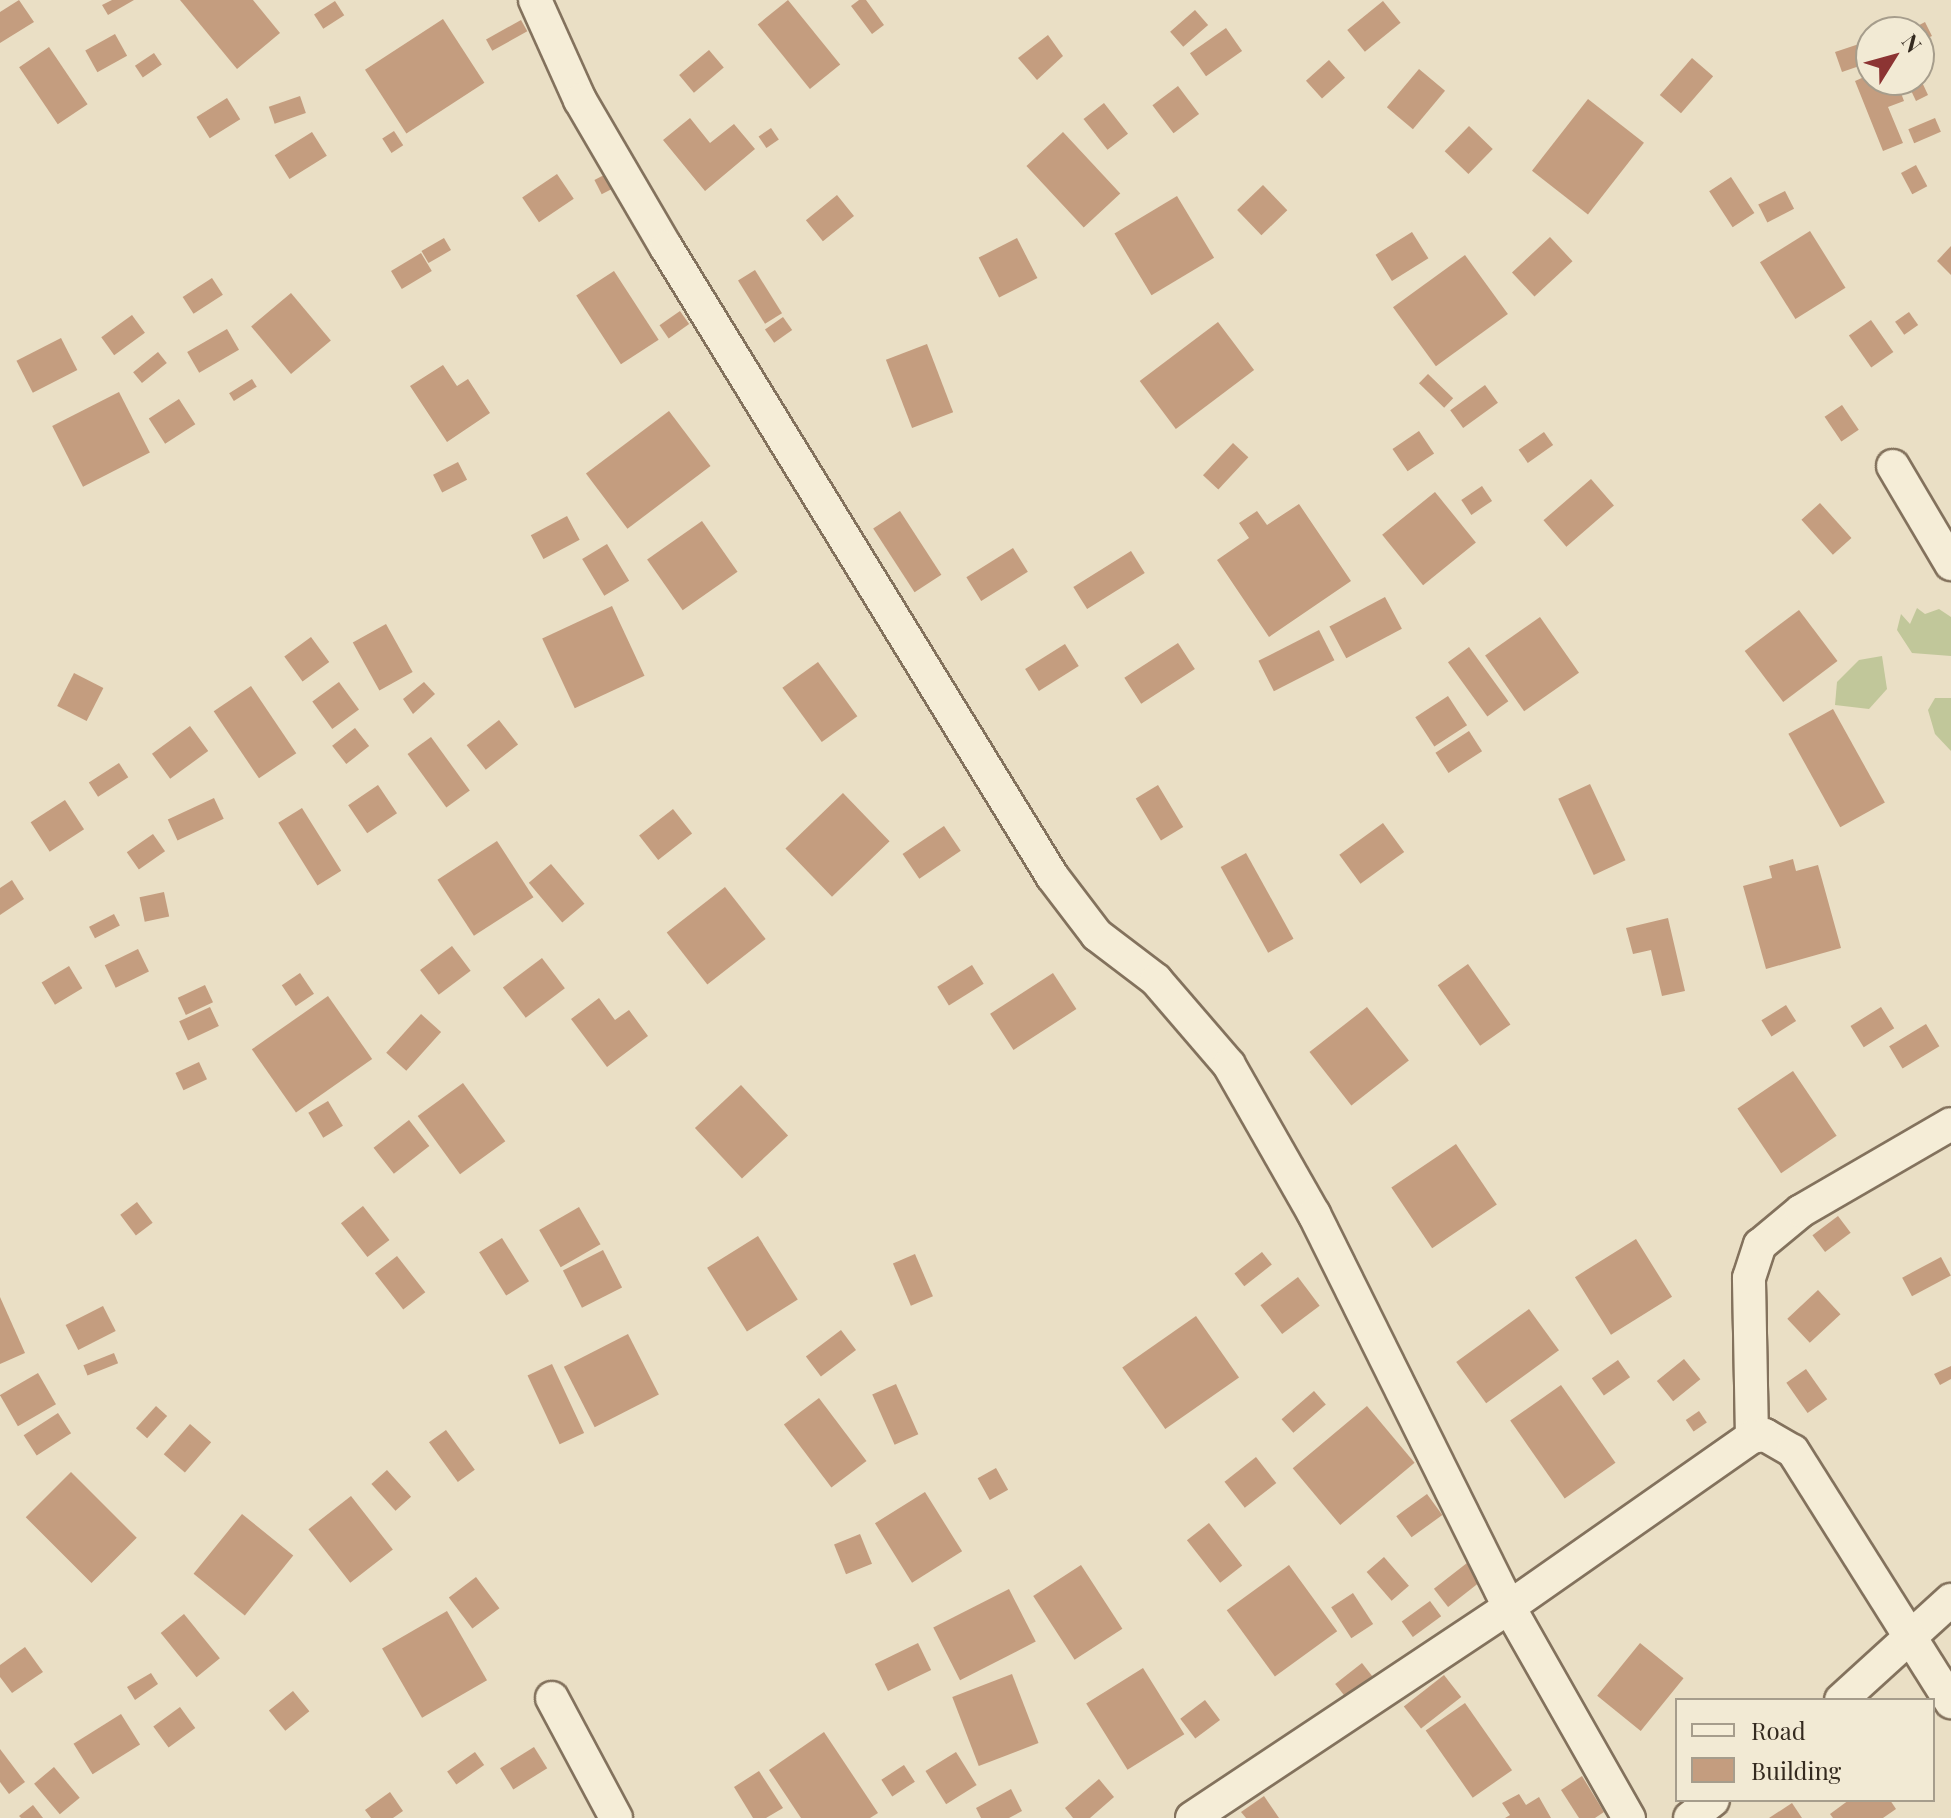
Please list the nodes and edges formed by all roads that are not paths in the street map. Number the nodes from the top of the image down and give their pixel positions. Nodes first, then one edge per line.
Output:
1 (535, 0) edge
2 (1893, 466) dead end
3 (1951, 564) edge
4 (1951, 1124) edge
5 (1752, 1437) junction
6 (1951, 1600) edge
7 (1509, 1607) junction
8 (1908, 1640) junction
9 (552, 1698) dead end
10 (1843, 1698) edge
11 (1951, 1702) edge
12 (1710, 1802) edge
13 (616, 1818) edge
14 (1192, 1818) edge
15 (1629, 1818) edge
16 (1690, 1818) edge

1 - 7 street
2 - 3 street
4 - 5 street
5 - 7 street
5 - 8 street
6 - 8 street
7 - 14 street
7 - 15 street
8 - 10 street
8 - 11 street
9 - 13 street
12 - 16 street

